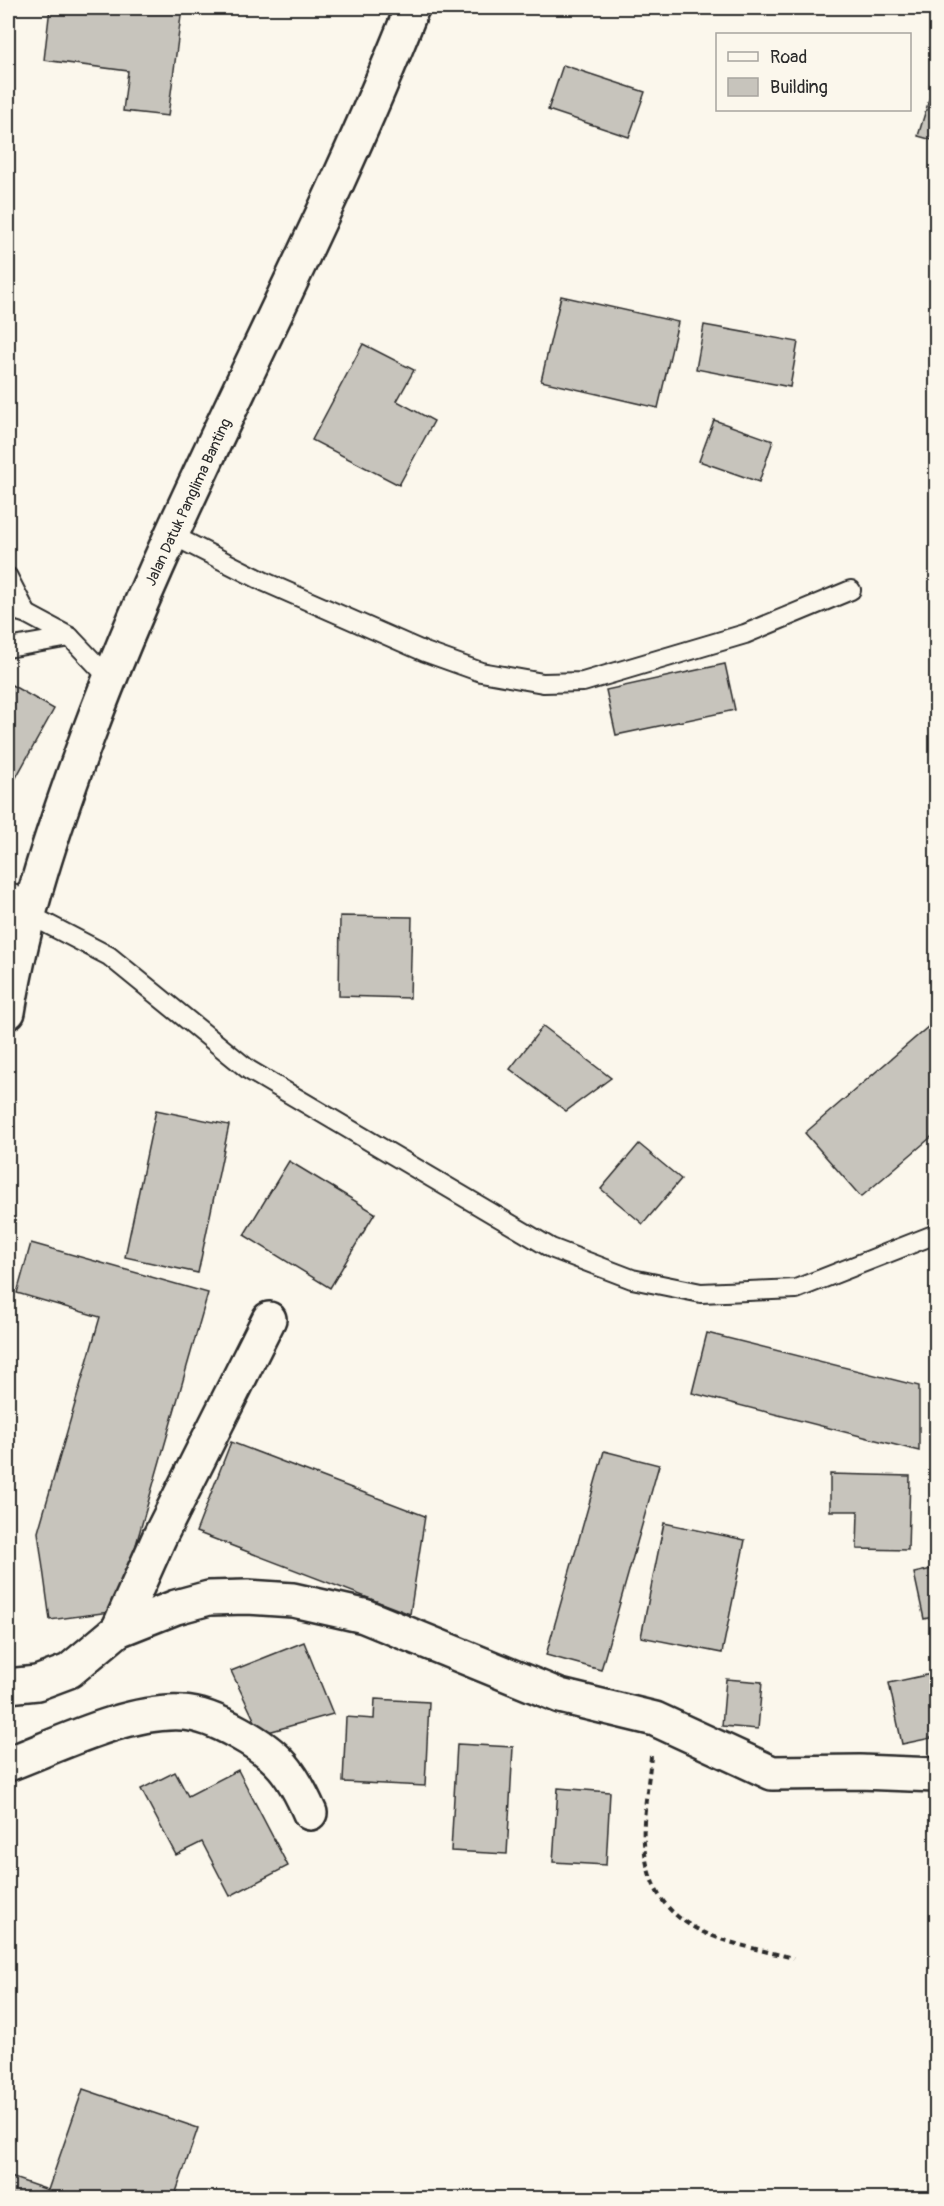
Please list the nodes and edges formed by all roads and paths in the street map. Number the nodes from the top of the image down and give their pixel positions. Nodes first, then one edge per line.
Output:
1 (412, 8) edge
2 (170, 534) junction
3 (8, 577) edge
4 (851, 590) dead end
5 (8, 608) edge
6 (27, 614) junction
7 (70, 637) junction
8 (8, 648) edge
9 (109, 678) junction
10 (18, 907) edge
11 (8, 1012) edge
12 (936, 1234) edge
13 (269, 1319) dead end
14 (118, 1630) junction
15 (8, 1686) edge
16 (655, 1719) junction
17 (8, 1764) edge
18 (936, 1775) edge
19 (310, 1813) dead end
20 (792, 1958) dead end

1 - 2 street, Jalan Datuk Panglima Banting
2 - 4 lane
2 - 9 street, Jalan Datuk Panglima Banting
3 - 6 lane
5 - 6 lane
6 - 7 lane
7 - 8 lane
7 - 9 lane
9 - 10 street, Jalan Datuk Panglima Banting
10 - 11 street, Jalan Datuk Panglima Banting
10 - 12 lane
13 - 14 street
14 - 15 street
14 - 16 street
16 - 18 street
16 - 20 path
17 - 19 street

